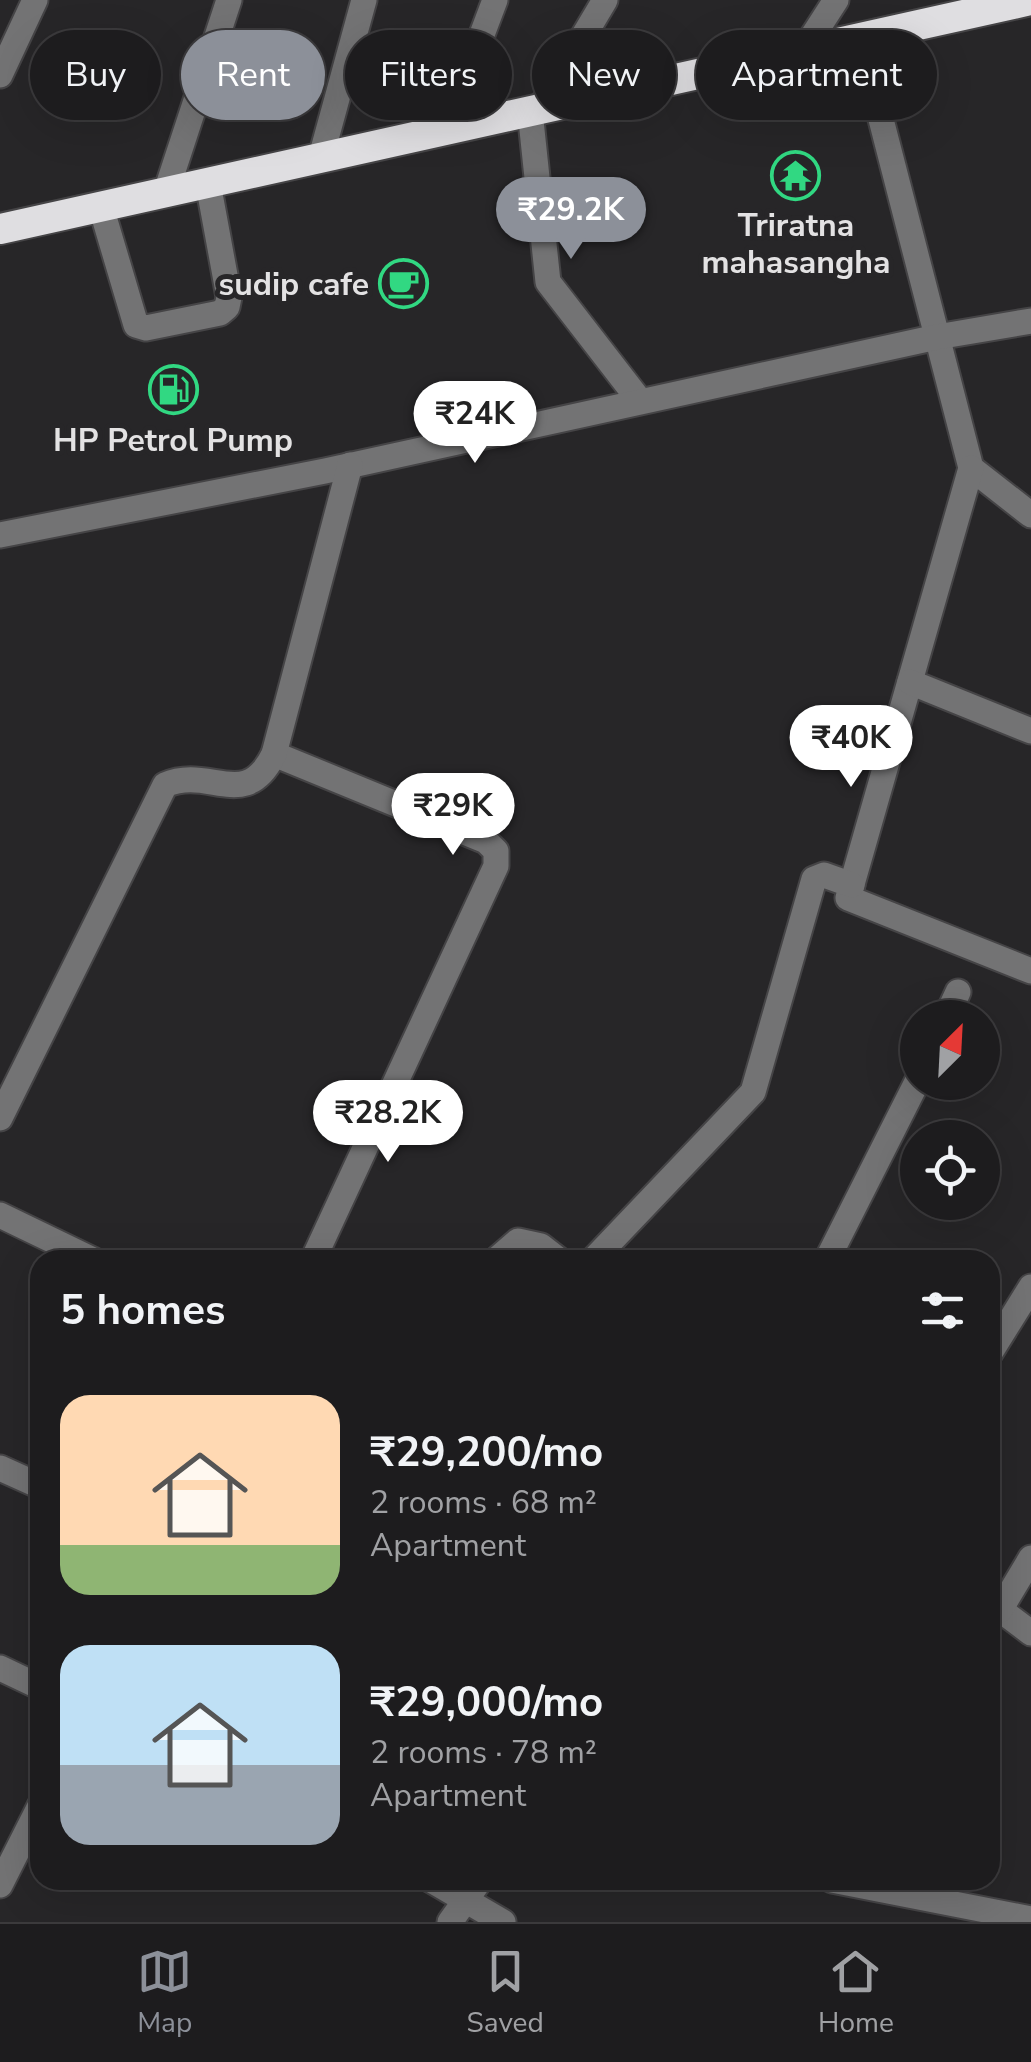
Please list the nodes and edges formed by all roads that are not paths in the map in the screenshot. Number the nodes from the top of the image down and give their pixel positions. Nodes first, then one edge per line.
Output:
1 (34, 0) edge
2 (229, 0) edge
3 (364, 0) edge
4 (495, 0) edge
5 (606, 0) edge
6 (836, 0) edge
7 (1031, 0) edge
8 (587, 30) edge
9 (817, 30) edge
10 (896, 30) edge
11 (0, 75) edge
12 (532, 111) edge
13 (536, 120) edge
14 (881, 120) edge
15 (446, 130) junction
16 (321, 158) junction
17 (208, 182) junction
18 (166, 192) junction
19 (101, 206) junction
20 (0, 229) edge
21 (1031, 321) edge
22 (937, 337) junction
23 (640, 402) junction
24 (350, 465) junction
25 (972, 468) junction
26 (1031, 515) edge
27 (0, 535) edge
28 (910, 682) junction
29 (1031, 730) edge
30 (274, 754) junction
31 (852, 885) junction
32 (1031, 971) edge
33 (958, 992) dead end
34 (954, 1000) edge
35 (908, 1100) edge
36 (0, 1118) edge
37 (0, 1215) edge
38 (72, 1250) edge
39 (318, 1250) edge
40 (507, 1250) edge
41 (546, 1250) edge
42 (603, 1250) edge
43 (832, 1250) edge
44 (1031, 1287) edge
45 (1000, 1338) edge
46 (0, 1468) edge
47 (30, 1482) edge
48 (1031, 1558) edge
49 (1000, 1599) edge
50 (1000, 1610) edge
51 (1031, 1634) edge
52 (0, 1668) edge
53 (30, 1682) edge
54 (30, 1826) edge
55 (0, 1885) edge
56 (473, 1890) edge
57 (475, 1890) edge
58 (883, 1890) edge
59 (1031, 1919) edge
60 (450, 1922) edge
61 (503, 1922) edge

1 - 11 street
2 - 18 street
3 - 16 street
4 - 15 street
5 - 8 street
6 - 9 street
7 - 10 highway
12 - 15 highway
13 - 23 street
14 - 22 street
15 - 16 highway
16 - 17 highway
17 - 18 highway
17 - 19 street
18 - 19 highway
19 - 20 highway
21 - 22 street
22 - 23 street
22 - 25 street
23 - 24 street
24 - 27 street
24 - 30 street
25 - 26 street
25 - 28 street
28 - 29 street
28 - 31 street
30 - 36 street
30 - 39 street
31 - 32 street
31 - 42 street
33 - 34 street
35 - 43 street
37 - 38 street
40 - 41 street
44 - 45 street
46 - 47 street
48 - 49 street
50 - 51 street
52 - 53 street
54 - 55 street
56 - 60 street
57 - 61 street
58 - 59 street

